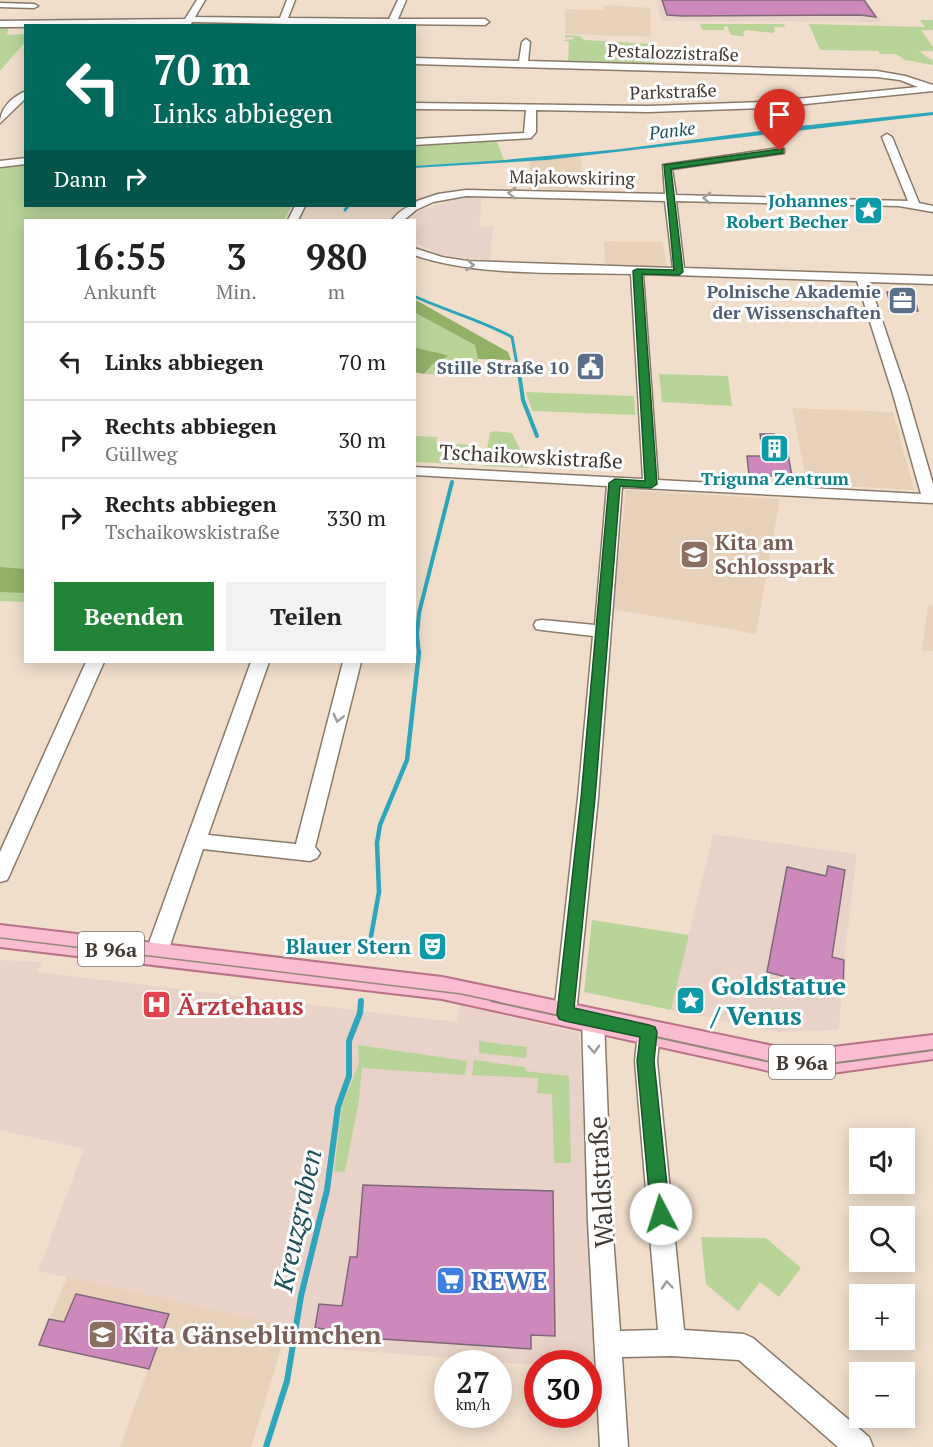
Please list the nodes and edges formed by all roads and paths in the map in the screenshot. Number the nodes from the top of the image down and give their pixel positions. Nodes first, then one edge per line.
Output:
1 (201, 0) edge
2 (291, 0) edge
3 (402, 0) edge
4 (37, 3) edge
5 (0, 5) edge
6 (283, 20) junction
7 (188, 22) edge
8 (485, 22) dead end
9 (30, 23) junction
10 (391, 23) edge
11 (0, 24) edge
12 (88, 24) edge
13 (526, 42) dead end
14 (416, 61) edge
15 (523, 64) junction
16 (931, 88) edge
17 (24, 95) edge
18 (416, 106) edge
19 (531, 108) junction
20 (0, 120) edge
21 (887, 137) dead end
22 (416, 142) edge
23 (780, 151) dead end
24 (24, 161) edge
25 (0, 164) edge
26 (670, 197) junction
27 (912, 205) junction
28 (416, 206) edge
29 (414, 207) edge
30 (933, 210) edge
31 (399, 219) edge
32 (416, 252) edge
33 (637, 271) junction
34 (679, 272) junction
35 (862, 279) junction
36 (933, 280) edge
37 (416, 471) edge
38 (615, 483) junction
39 (651, 484) junction
40 (931, 499) edge
41 (542, 625) dead end
42 (600, 631) junction
43 (95, 663) edge
44 (260, 663) edge
45 (352, 663) edge
46 (198, 841) junction
47 (0, 874) edge
48 (0, 936) edge
49 (156, 954) junction
50 (565, 1014) junction
51 (593, 1020) junction
52 (649, 1032) junction
53 (933, 1047) edge
54 (672, 1343) junction
55 (608, 1344) junction
56 (614, 1447) edge
57 (859, 1447) edge

1 - 7 street
2 - 6 street
3 - 10 street
4 - 5 street
4 - 9 street
6 - 7 street
6 - 10 street
7 - 12 street
8 - 10 street
9 - 11 street
9 - 12 street
13 - 15 street
14 - 15 street, Pestalozzistraße
15 - 16 street, Pestalozzistraße
16 - 19 street, Parkstraße
17 - 20 street
18 - 19 street, Parkstraße
19 - 22 street
21 - 27 street
23 - 26 street
24 - 25 street
27 -> 26 street, Majakowskiring
26 -> 28 street, Majakowskiring
26 - 34 street
27 - 30 street, Majakowskiring
29 -> 31 street, Majakowskiring
32 -> 33 street
33 - 34 street
33 - 39 street
34 - 35 street
35 - 36 street
35 - 40 street
37 - 38 street, Tschaikowskistraße
38 - 39 street, Tschaikowskistraße
38 - 42 street
39 - 40 street, Tschaikowskistraße
41 - 42 street
42 - 50 street
43 - 47 street
44 - 46 street
45 -> 46 street
46 - 49 street
48 - 49 main road, B 96a
49 - 50 main road, B 96a
50 - 51 main road, B 96a
51 - 52 main road, B 96a
51 -> 55 street, Waldstraße
52 - 53 main road, B 96a
54 -> 52 street
54 - 55 street
54 - 57 street
55 - 56 street, Waldstraße

